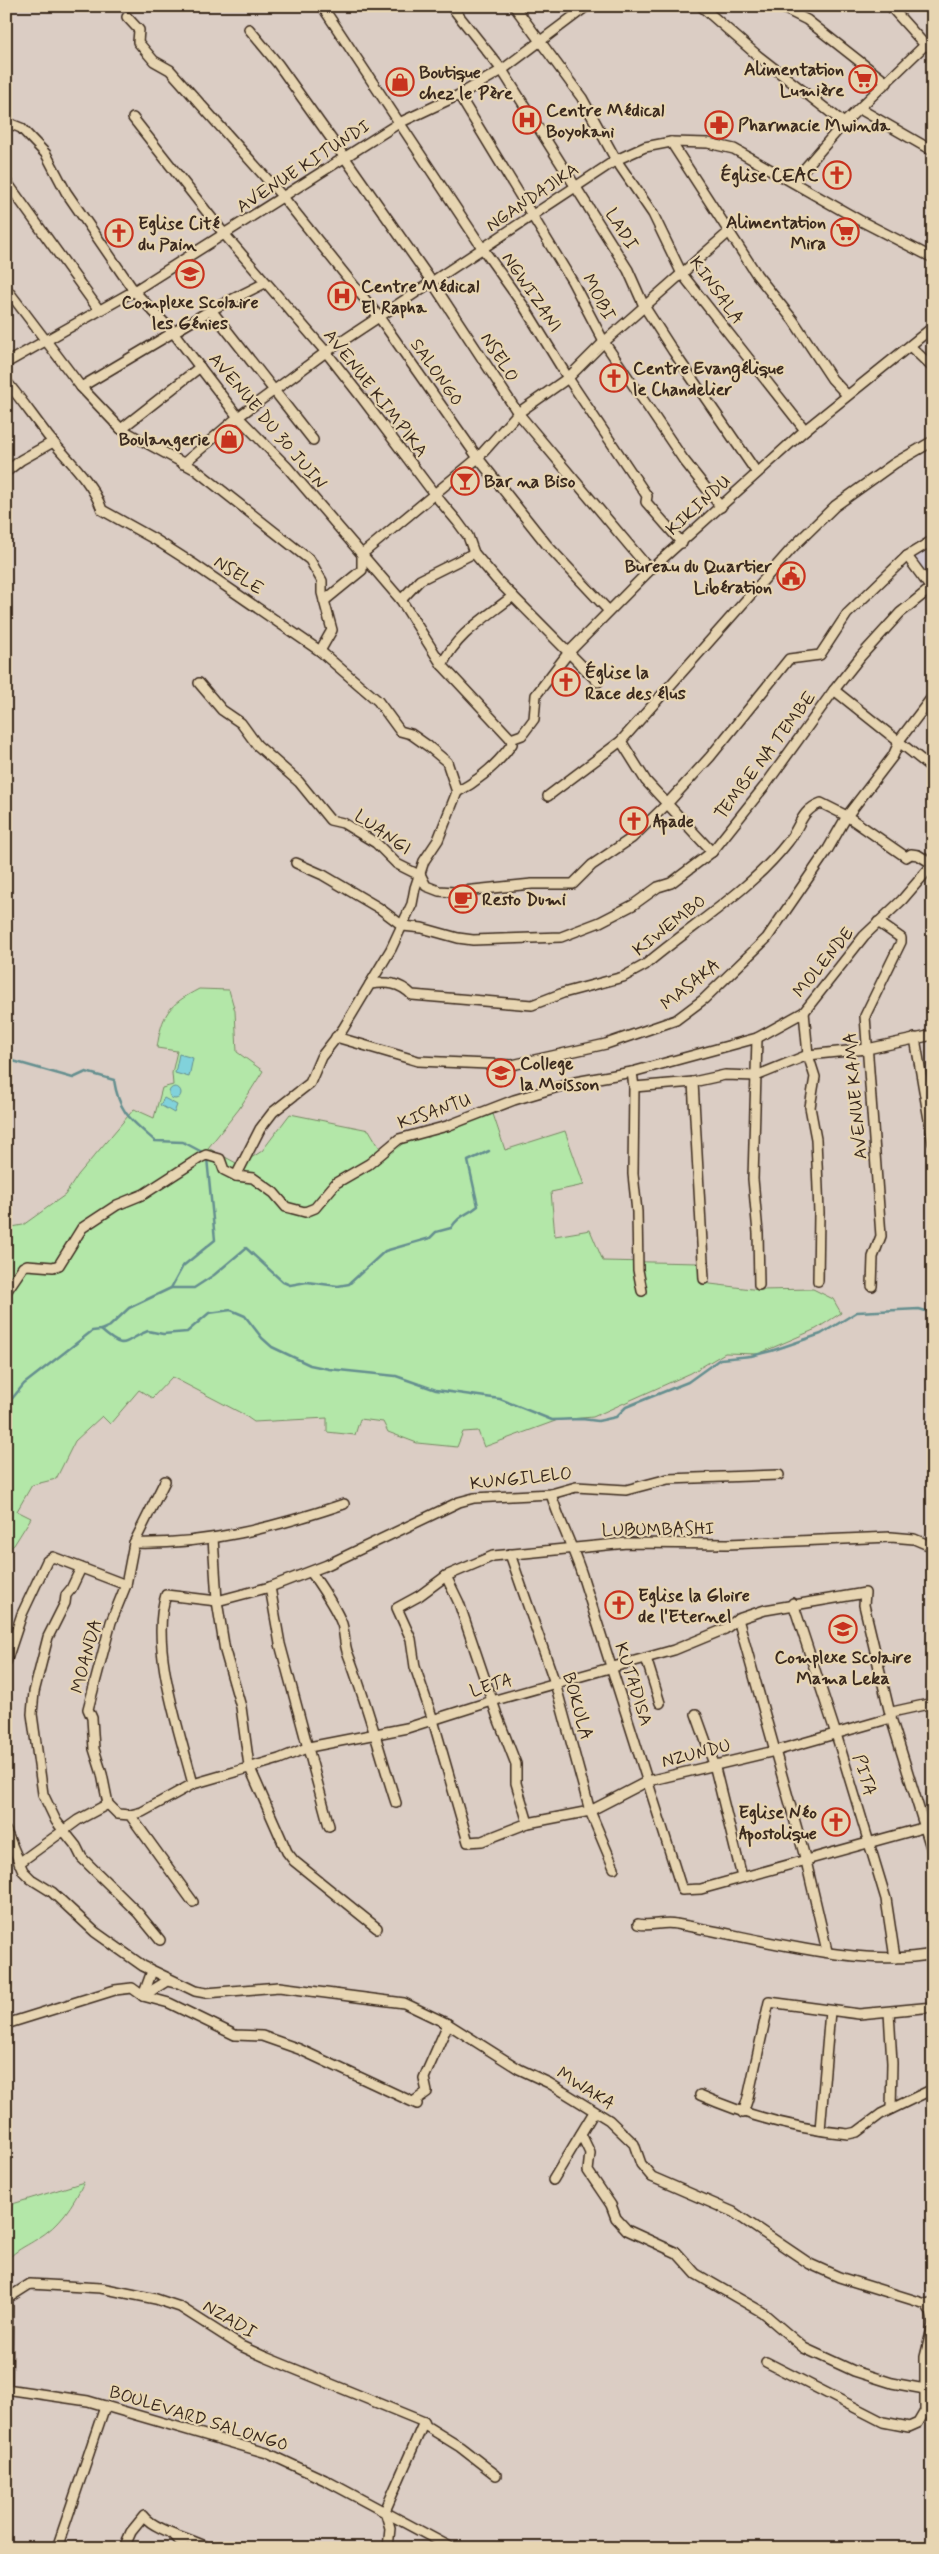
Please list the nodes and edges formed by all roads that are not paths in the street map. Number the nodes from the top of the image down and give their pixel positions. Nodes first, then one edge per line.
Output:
1 (322, 6) edge
2 (451, 6) edge
3 (514, 6) edge
4 (587, 6) edge
5 (701, 6) edge
6 (779, 6) edge
7 (890, 6) edge
8 (127, 17) dead end
9 (248, 30) dead end
10 (540, 42) junction
11 (929, 47) edge
12 (502, 70) junction
13 (887, 83) junction
14 (459, 95) junction
15 (860, 109) junction
16 (133, 118) dead end
17 (6, 122) edge
18 (399, 123) junction
19 (844, 123) junction
20 (671, 142) junction
21 (933, 151) edge
22 (345, 158) junction
23 (616, 160) junction
24 (6, 181) edge
25 (793, 182) junction
26 (577, 188) junction
27 (283, 198) junction
28 (532, 217) junction
29 (729, 232) junction
30 (225, 235) junction
31 (483, 249) junction
32 (933, 258) edge
33 (682, 274) junction
34 (432, 282) junction
35 (264, 283) junction
36 (6, 288) edge
37 (134, 291) junction
38 (644, 306) junction
39 (98, 310) junction
40 (211, 310) junction
41 (379, 317) junction
42 (933, 327) edge
43 (172, 332) junction
44 (47, 342) junction
45 (604, 342) junction
46 (910, 346) junction
47 (326, 352) junction
48 (6, 363) edge
49 (200, 367) junction
50 (933, 368) edge
51 (568, 378) junction
52 (6, 381) edge
53 (81, 387) junction
54 (274, 392) junction
55 (848, 395) junction
56 (518, 413) junction
57 (238, 417) junction
58 (121, 429) junction
59 (805, 430) junction
60 (313, 440) dead end
61 (933, 441) edge
62 (53, 442) junction
63 (478, 458) junction
64 (183, 464) junction
65 (6, 472) edge
66 (757, 473) junction
67 (434, 495) junction
68 (722, 507) junction
69 (933, 540) edge
70 (682, 543) junction
71 (474, 553) junction
72 (362, 554) junction
73 (907, 556) junction
74 (650, 570) junction
75 (932, 589) edge
76 (513, 596) junction
77 (401, 600) junction
78 (324, 601) junction
79 (608, 610) junction
80 (320, 652) junction
81 (568, 652) junction
82 (442, 665) junction
83 (598, 682) dead end
84 (199, 683) dead end
85 (834, 690) junction
86 (933, 696) edge
87 (511, 739) junction
88 (622, 742) junction
89 (900, 742) junction
90 (933, 769) edge
91 (457, 792) junction
92 (548, 796) dead end
93 (666, 805) junction
94 (847, 816) junction
95 (712, 852) junction
96 (296, 863) dead end
97 (933, 864) edge
98 (421, 876) junction
99 (878, 922) junction
100 (403, 926) junction
101 (370, 984) junction
102 (804, 1012) junction
103 (933, 1035) edge
104 (336, 1037) junction
105 (757, 1038) junction
106 (915, 1038) junction
107 (867, 1049) junction
108 (808, 1055) junction
109 (632, 1072) junction
110 (756, 1076) junction
111 (693, 1082) junction
112 (634, 1087) junction
113 (933, 1143) edge
114 (236, 1176) junction
115 (704, 1279) dead end
116 (818, 1281) dead end
117 (759, 1285) dead end
118 (872, 1286) dead end
119 (642, 1291) dead end
120 (6, 1292) edge
121 (779, 1475) dead end
122 (165, 1481) dead end
123 (551, 1494) junction
124 (344, 1504) dead end
125 (213, 1538) junction
126 (134, 1543) junction
127 (933, 1547) edge
128 (573, 1548) junction
129 (510, 1554) junction
130 (81, 1568) junction
131 (311, 1572) junction
132 (446, 1576) junction
133 (126, 1585) junction
134 (270, 1587) junction
135 (217, 1601) junction
136 (794, 1604) junction
137 (738, 1619) junction
138 (646, 1658) junction
139 (6, 1662) edge
140 (612, 1667) junction
141 (555, 1683) junction
142 (492, 1701) junction
143 (660, 1703) dead end
144 (933, 1703) edge
145 (696, 1714) dead end
146 (891, 1718) junction
147 (433, 1720) junction
148 (373, 1733) junction
149 (836, 1734) junction
150 (309, 1747) junction
151 (775, 1751) junction
152 (714, 1764) junction
153 (249, 1766) junction
154 (648, 1781) junction
155 (193, 1784) junction
156 (396, 1803) dead end
157 (108, 1804) junction
158 (590, 1811) junction
159 (130, 1815) junction
160 (528, 1823) junction
161 (329, 1826) dead end
162 (929, 1826) edge
163 (6, 1831) edge
164 (65, 1831) junction
165 (869, 1843) junction
166 (933, 1854) edge
167 (806, 1861) junction
168 (19, 1862) junction
169 (614, 1868) dead end
170 (742, 1877) junction
171 (193, 1902) dead end
172 (638, 1924) dead end
173 (377, 1928) dead end
174 (160, 1940) dead end
175 (826, 1951) junction
176 (933, 1954) edge
177 (895, 1958) junction
178 (152, 1971) junction
179 (187, 1986) junction
180 (143, 1996) junction
181 (933, 2007) edge
182 (830, 2011) junction
183 (889, 2012) junction
184 (6, 2024) edge
185 (448, 2024) junction
186 (933, 2089) edge
187 (700, 2095) dead end
188 (891, 2110) junction
189 (594, 2112) junction
190 (743, 2113) junction
191 (820, 2130) junction
192 (581, 2134) junction
193 (553, 2180) dead end
194 (929, 2303) edge
195 (933, 2324) edge
196 (766, 2362) dead end
197 (925, 2388) junction
198 (6, 2389) edge
199 (105, 2406) junction
200 (424, 2422) junction
201 (496, 2475) dead end
202 (384, 2511) junction
203 (171, 2532) junction
204 (56, 2548) edge
205 (124, 2548) edge
206 (186, 2548) edge
207 (209, 2548) edge
208 (388, 2548) edge
209 (452, 2548) edge

1 - 18 street, NGWIZANI
2 - 12 street, LADI
3 - 10 street, KINSALA
4 - 10 street, AVENUE KITUNDI
5 - 19 street
6 - 13 street
7 - 11 street
8 - 27 street, SALONGO
9 - 22 street, NSELO
10 - 12 street, AVENUE KITUNDI
10 - 23 street, KINSALA
11 - 13 street
12 - 14 street, AVENUE KITUNDI
12 - 26 street, LADI
13 - 15 street
14 - 18 street, AVENUE KITUNDI
14 - 28 street, MOBI
15 - 19 street
15 - 21 street
16 - 30 street, AVENUE KIMPIKA
17 - 37 street, AVENUE DU 30 JUIN
18 - 22 street, AVENUE KITUNDI
18 - 31 street, NGWIZANI
19 - 25 street
20 - 23 street, NGANDAJIKA
20 - 25 street, NGANDAJIKA
20 - 29 street
22 - 27 street, AVENUE KITUNDI
22 - 34 street, NSELO
23 - 26 street, NGANDAJIKA
23 - 33 street, KINSALA
24 - 39 street
25 - 32 street, NGANDAJIKA
26 - 28 street, NGANDAJIKA
26 - 38 street, LADI
27 - 30 street, AVENUE KITUNDI
27 - 41 street, SALONGO
28 - 31 street, NGANDAJIKA
28 - 45 street, MOBI
29 - 33 street
29 - 55 street
30 - 35 street, AVENUE KIMPIKA
30 - 37 street, AVENUE KITUNDI
31 - 34 street, NGANDAJIKA
31 - 51 street, NGWIZANI
33 - 38 street
33 - 59 street, KINSALA
34 - 41 street, NGANDAJIKA
34 - 56 street, NSELO
35 - 40 street
35 - 47 street, AVENUE KIMPIKA
36 - 44 street
37 - 39 street, AVENUE KITUNDI
37 - 43 street, AVENUE DU 30 JUIN
38 - 45 street
38 - 66 street, LADI
39 - 44 street, AVENUE KITUNDI
40 - 43 street
40 - 54 street
41 - 47 street, NGANDAJIKA
41 - 63 street, SALONGO
42 - 46 street, KIKINDU
43 - 49 street, AVENUE DU 30 JUIN
43 - 53 street
44 - 48 street, AVENUE KITUNDI
44 - 53 street
45 - 51 street
45 - 68 street, MOBI
46 - 50 street
46 - 55 street, KIKINDU
47 - 54 street, NGANDAJIKA
47 - 67 street, AVENUE KIMPIKA
49 - 57 street, AVENUE DU 30 JUIN
49 - 58 street
51 - 56 street
51 - 70 street, NGWIZANI
52 - 62 street, NSELE
53 - 58 street
54 - 57 street, NGANDAJIKA
54 - 60 street
55 - 59 street, KIKINDU
56 - 63 street
56 - 74 street, NSELO
57 - 64 street, NGANDAJIKA
57 - 72 street, AVENUE DU 30 JUIN
58 - 64 street
59 - 66 street, KIKINDU
61 - 88 street
62 - 65 street
62 - 80 street, NSELE
63 - 67 street
63 - 79 street, SALONGO
64 - 78 street
66 - 68 street, KIKINDU
67 - 71 street, AVENUE KIMPIKA
67 - 72 street
68 - 70 street, KIKINDU
69 - 73 street
70 - 74 street, KIKINDU
71 - 76 street, AVENUE KIMPIKA
71 - 77 street
72 - 77 street, AVENUE DU 30 JUIN
72 - 78 street
73 - 75 street
73 - 93 street
74 - 79 street, KIKINDU
75 - 85 street, TEMBE NA TEMBE
76 - 81 street, AVENUE KIMPIKA
76 - 82 street
77 - 82 street, AVENUE DU 30 JUIN
78 - 80 street
79 - 81 street, KIKINDU
80 - 91 street, NSELE
81 - 83 street, AVENUE KIMPIKA
81 - 87 street, KIKINDU
82 - 87 street, AVENUE DU 30 JUIN
84 - 98 street, LUANGI
85 - 89 street
85 - 95 street, TEMBE NA TEMBE
86 - 89 street, MASAKA
87 - 91 street, KIKINDU
88 - 92 street
88 - 93 street
89 - 90 street
89 - 94 street, MASAKA
91 - 98 street
93 - 95 street
93 - 98 street, LUANGI
94 - 97 street, KIWEMBO
94 - 101 street, KIWEMBO
94 - 104 street, MASAKA
95 - 100 street, TEMBE NA TEMBE
96 - 100 street
97 - 99 street, MOLENDE
98 - 100 street
99 - 102 street, MOLENDE
99 - 107 street, AVENUE KAMA
100 - 101 street
101 - 104 street
102 - 105 street, MOLENDE
102 - 108 street
103 - 106 street
104 - 114 street
105 - 109 street, MOLENDE
105 - 110 street
106 - 107 street
106 - 113 street
107 - 108 street
107 - 118 street, AVENUE KAMA
108 - 110 street
108 - 116 street
109 - 112 street
109 - 114 street, KISANTU
110 - 111 street
110 - 117 street
111 - 112 street
111 - 115 street
112 - 119 street
114 - 120 street
121 - 123 street, KUNGILELO
122 - 126 street, MOANDA
123 - 128 street, KUTADISA
123 - 131 street, KUNGILELO
124 - 125 street
125 - 126 street
125 - 135 street
126 - 133 street, MOANDA
127 - 128 street, LUBUMBASHI
128 - 129 street, LUBUMBASHI
128 - 140 street, KUTADISA
129 - 132 street, LUBUMBASHI
129 - 141 street, BOKULA
130 - 133 street
130 - 139 street
130 - 164 street
131 - 134 street, KUNGILELO
131 - 148 street
132 - 142 street
132 - 147 street, LUBUMBASHI
133 - 157 street, MOANDA
134 - 135 street, KUNGILELO
134 - 150 street
135 - 153 street
135 - 155 street, KUNGILELO
136 - 137 street, LETA
136 - 146 street, LETA
136 - 149 street, PITA
137 - 138 street, LETA
137 - 151 street
138 - 140 street, LETA
138 - 143 street
140 - 141 street, LETA
140 - 154 street, KUTADISA
141 - 142 street, LETA
141 - 158 street, BOKULA
142 - 147 street, LETA
142 - 160 street
144 - 146 street, NZUNDU
145 - 152 street
146 - 149 street, NZUNDU
146 - 162 street
147 - 148 street, LETA
147 - 160 street, NZUNDU
148 - 150 street, LETA
148 - 156 street
149 - 151 street, NZUNDU
149 - 165 street, PITA
150 - 153 street, LETA
150 - 161 street
151 - 152 street, NZUNDU
151 - 167 street
152 - 154 street, NZUNDU
152 - 170 street
153 - 155 street, LETA
153 - 173 street
154 - 158 street, NZUNDU
154 - 170 street, KUTADISA
155 - 159 street, LETA
157 - 159 street
157 - 164 street
158 - 160 street, NZUNDU
158 - 169 street, BOKULA
159 - 171 street
162 - 165 street
162 - 166 street
163 - 168 street
164 - 168 street
164 - 174 street
165 - 167 street
165 - 177 street, PITA
167 - 170 street
167 - 175 street
168 - 178 street
172 - 175 street
175 - 177 street
176 - 177 street
178 - 179 street
178 - 180 street
179 - 180 street
179 - 185 street, MWAKA
180 - 184 street
180 - 185 street
181 - 183 street
182 - 183 street
182 - 190 street
182 - 191 street
183 - 188 street
185 - 189 street, MWAKA
186 - 188 street
187 - 190 street
188 - 191 street
189 - 192 street
189 - 194 street, MWAKA
190 - 191 street
192 - 193 street
192 - 197 street
194 - 195 street
195 - 197 street
196 - 197 street
198 - 199 street, BOULEVARD SALONGO
198 - 200 street, NZADI
199 - 202 street, BOULEVARD SALONGO
199 - 204 street
200 - 201 street
200 - 202 street
202 - 208 street
202 - 209 street, BOULEVARD SALONGO
203 - 205 street
203 - 206 street
203 - 207 street

